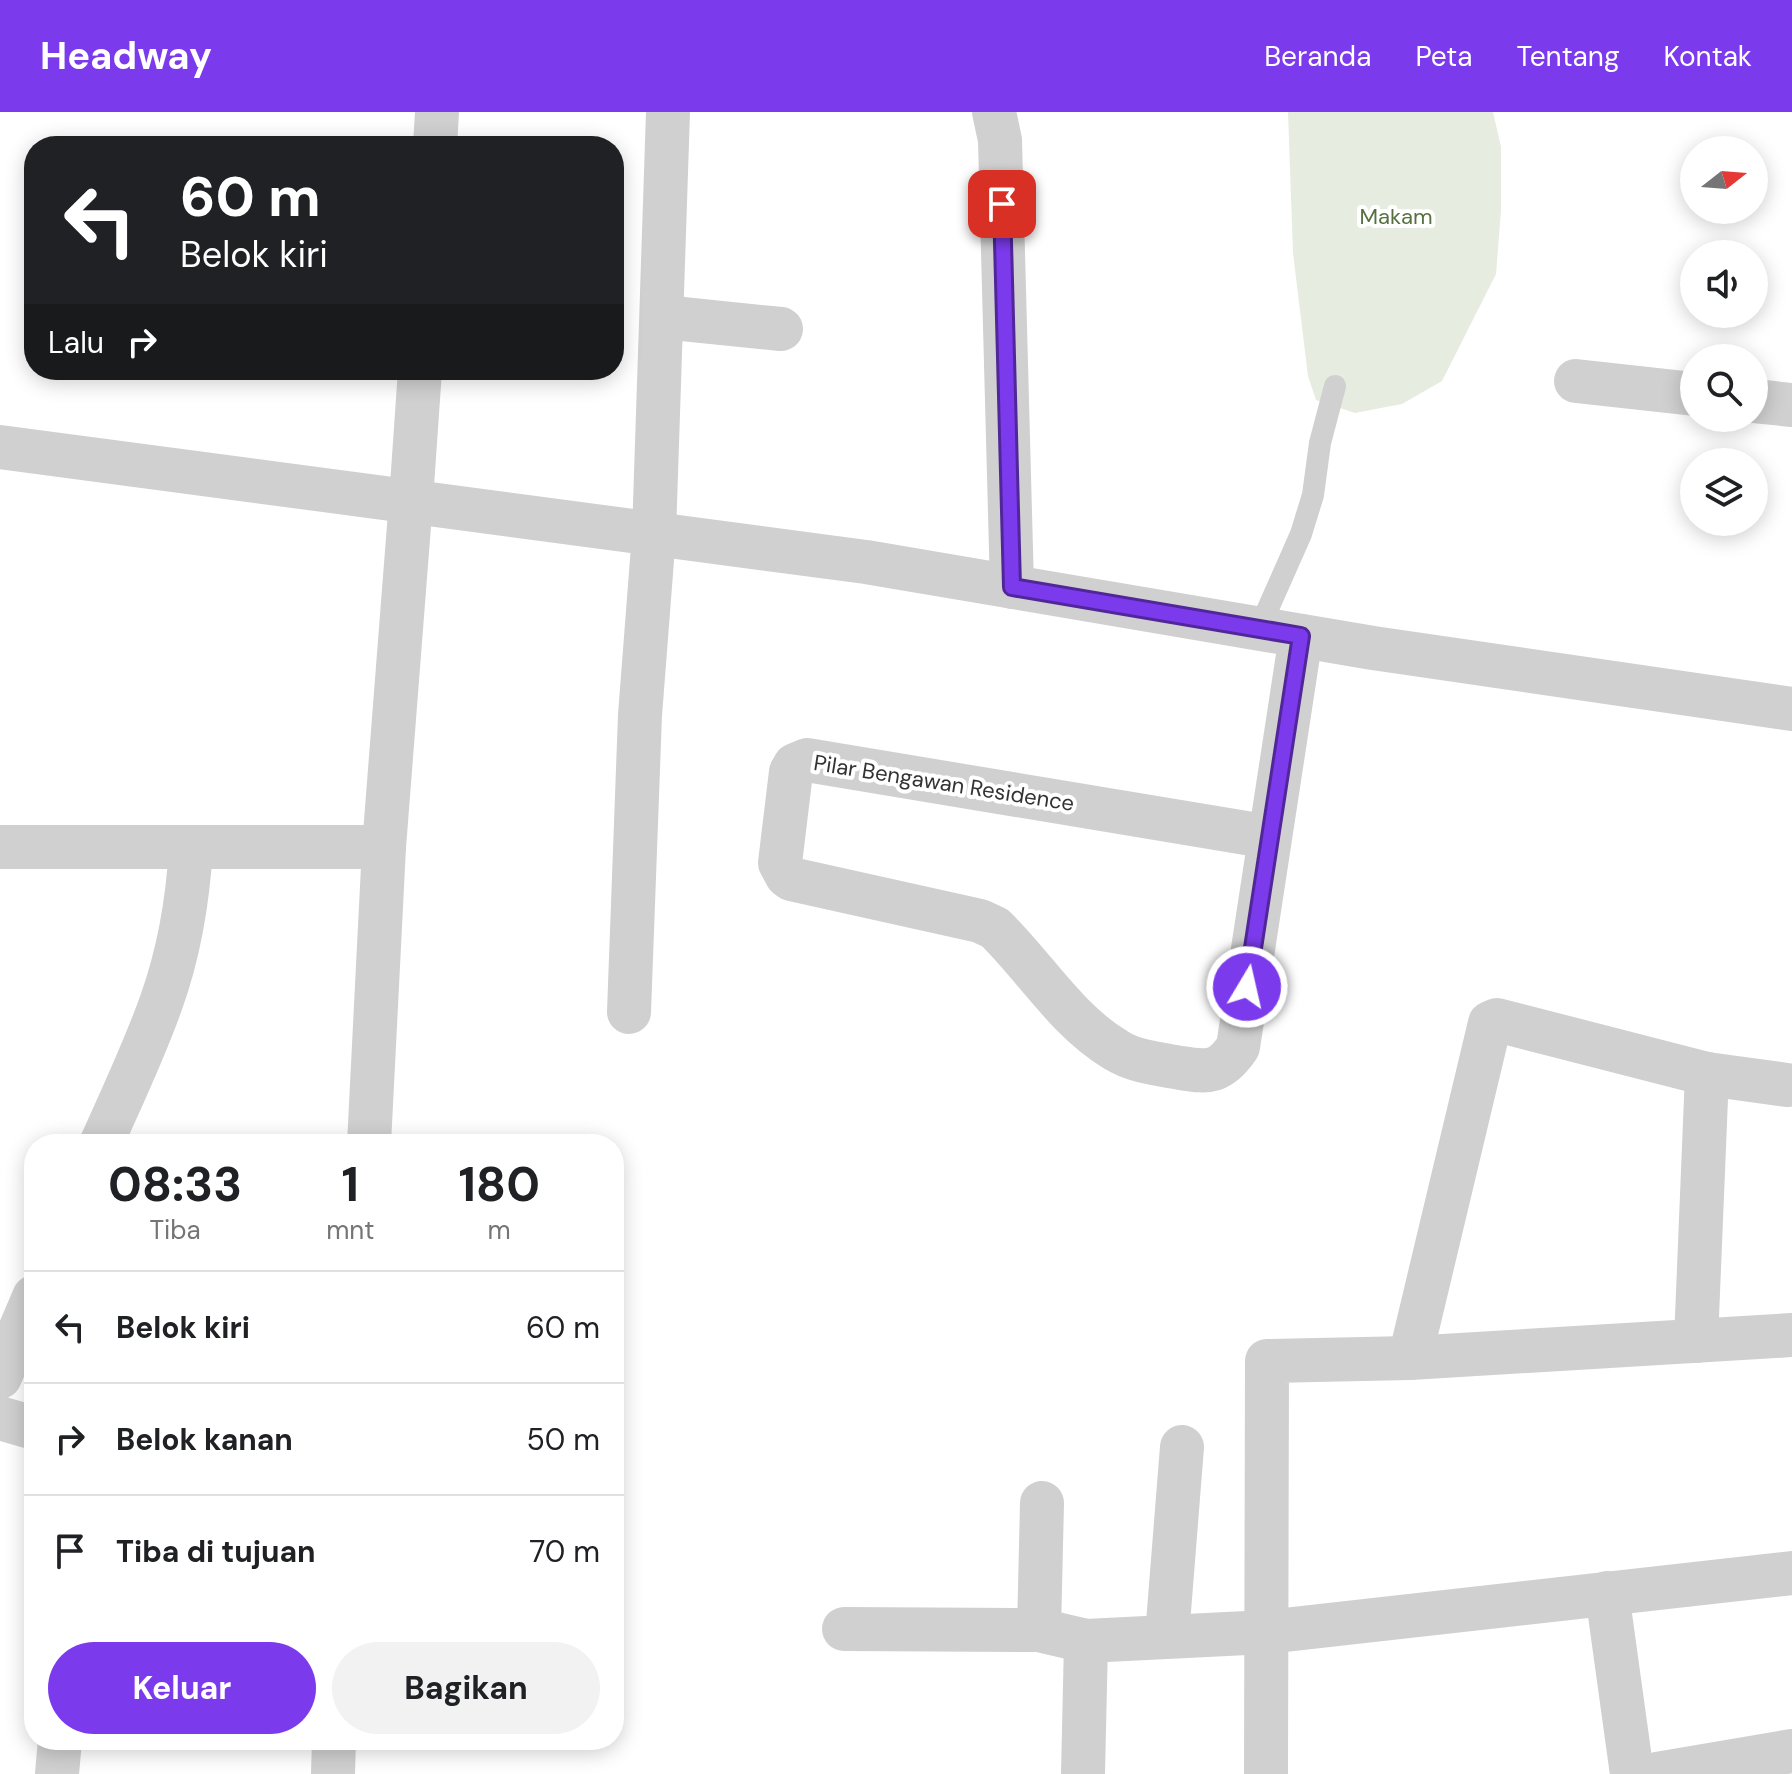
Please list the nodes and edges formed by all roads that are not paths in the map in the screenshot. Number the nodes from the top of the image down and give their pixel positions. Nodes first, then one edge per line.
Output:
1 (437, 112) edge
2 (668, 112) edge
3 (994, 112) edge
4 (436, 136) edge
5 (663, 317) junction
6 (781, 329) dead end
7 (419, 380) edge
8 (1576, 381) dead end
9 (1335, 386) dead end
10 (1680, 392) edge
11 (1768, 402) edge
12 (1792, 405) edge
13 (0, 447) edge
14 (411, 500) junction
15 (654, 534) junction
16 (1012, 587) junction
17 (1259, 629) junction
18 (1301, 636) junction
19 (1792, 709) edge
20 (1270, 837) junction
21 (0, 847) edge
22 (191, 847) junction
23 (384, 847) junction
24 (629, 1012) dead end
25 (1790, 1073) edge
26 (1707, 1074) junction
27 (105, 1134) edge
28 (370, 1134) edge
29 (24, 1315) edge
30 (1792, 1335) edge
31 (1696, 1341) junction
32 (5, 1349) edge
33 (1410, 1358) junction
34 (0, 1418) edge
35 (24, 1425) edge
36 (1182, 1447) dead end
37 (1042, 1503) dead end
38 (1792, 1573) edge
39 (1607, 1593) junction
40 (844, 1629) dead end
41 (1039, 1630) junction
42 (1267, 1632) junction
43 (1167, 1636) junction
44 (1086, 1641) junction
45 (59, 1750) edge
46 (334, 1750) edge
47 (1792, 1751) edge
48 (57, 1774) edge
49 (333, 1774) edge
50 (1083, 1774) edge
51 (1266, 1774) edge
52 (1632, 1774) edge
53 (1657, 1774) edge

1 - 4 street
2 - 5 street
3 - 16 street
5 - 6 street
5 - 15 street
7 - 14 street
8 - 10 street
9 - 17 lane
11 - 12 street
13 - 14 street
14 - 15 street
14 - 23 street
15 - 16 street
15 - 24 street
16 - 17 street
17 - 18 street
18 - 19 street
18 - 20 street, Pilar Bengawan Residence
20 - 20 street, Pilar Bengawan Residence
21 - 22 street
22 - 23 street
22 - 27 street
23 - 28 street
25 - 26 street
26 - 31 street
26 - 33 street
29 - 32 street
30 - 31 street
31 - 33 street
33 - 42 street
34 - 35 street
36 - 43 street
37 - 41 street
38 - 39 street
39 - 42 street
39 - 52 street
40 - 41 street
41 - 44 street
42 - 43 street
42 - 51 street
43 - 44 street
44 - 50 street
45 - 48 street
46 - 49 street
47 - 53 street

